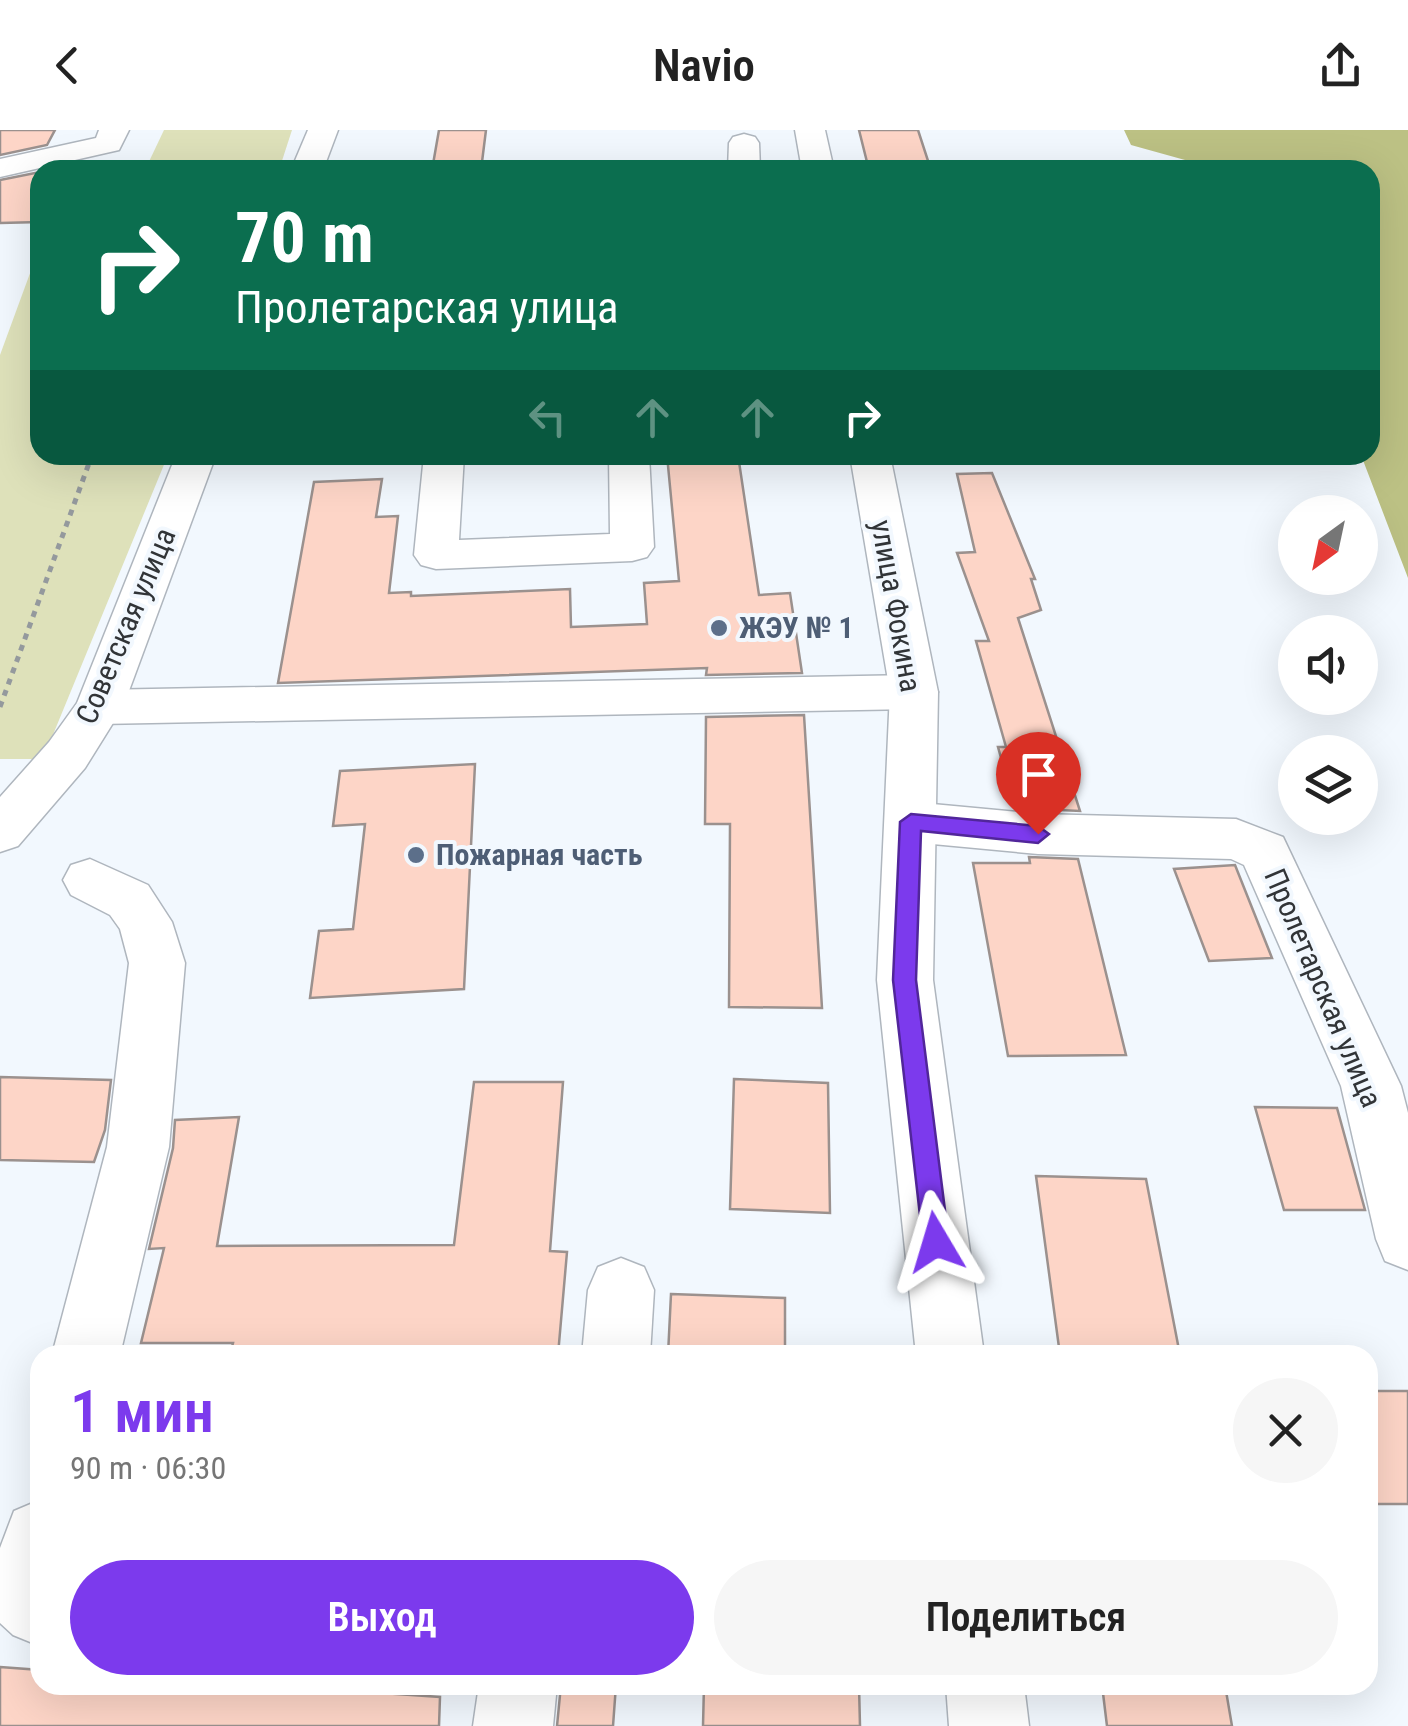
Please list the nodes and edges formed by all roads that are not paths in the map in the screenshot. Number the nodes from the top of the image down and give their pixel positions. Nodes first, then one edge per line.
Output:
1 (114, 130) edge
2 (323, 130) edge
3 (810, 130) edge
4 (36, 160) edge
5 (311, 160) edge
6 (816, 160) edge
7 (30, 161) edge
8 (0, 168) edge
9 (192, 465) edge
10 (443, 465) edge
11 (629, 465) edge
12 (872, 465) edge
13 (914, 692) junction
14 (99, 707) junction
15 (911, 822) junction
16 (0, 832) edge
17 (90, 880) dead end
18 (1408, 1238) edge
19 (621, 1290) dead end
20 (88, 1345) edge
21 (617, 1345) edge
22 (949, 1345) edge
23 (30, 1576) edge
24 (30, 1599) edge
25 (517, 1695) edge
26 (986, 1695) edge
27 (514, 1726) edge
28 (989, 1726) edge

1 - 4 main road
2 - 5 main road
3 - 6 main road
7 - 8 main road
9 - 14 main road, Советская улица
10 - 11 main road
12 - 13 main road, улица Фокина
13 - 14 main road
13 - 15 main road, улица Фокина
14 - 16 main road, Советская улица
15 - 18 main road, Пролетарская улица
15 - 22 main road, улица Фокина
17 - 20 main road
19 - 21 main road
23 - 24 main road
25 - 27 main road
26 - 28 main road

